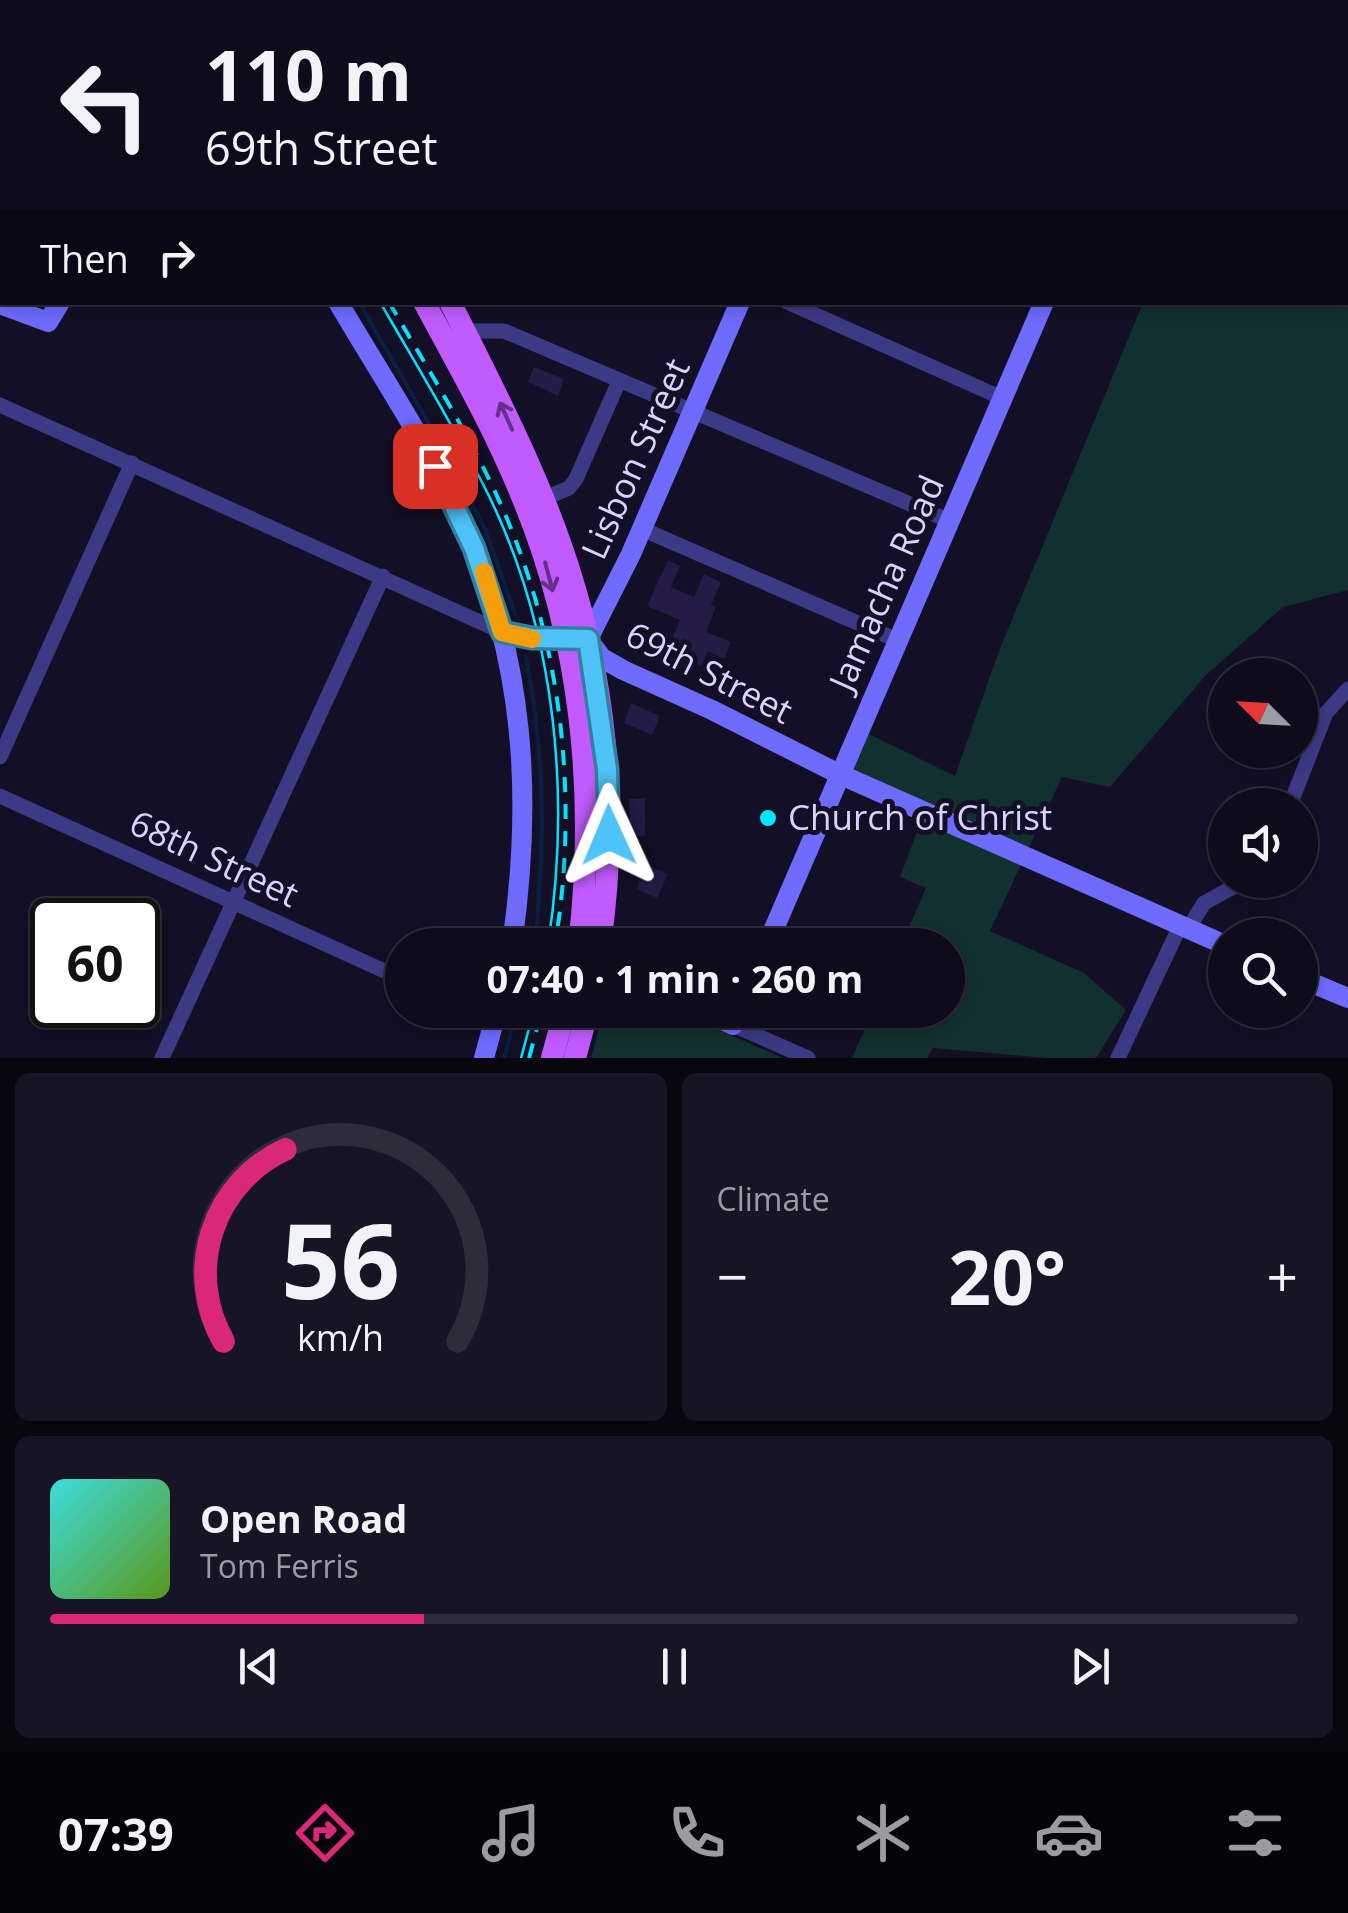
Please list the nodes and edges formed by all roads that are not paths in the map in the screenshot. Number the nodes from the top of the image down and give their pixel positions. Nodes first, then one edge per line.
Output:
1 (3, 305) edge
2 (58, 305) edge
3 (340, 305) edge
4 (426, 305) edge
5 (452, 305) edge
6 (739, 305) edge
7 (794, 305) edge
8 (1043, 305) edge
9 (465, 331) junction
10 (440, 332) junction
11 (620, 380) junction
12 (1002, 398) junction
13 (0, 404) edge
14 (692, 412) junction
15 (132, 462) junction
16 (543, 499) junction
17 (950, 522) junction
18 (642, 529) junction
19 (384, 576) junction
20 (502, 632) junction
21 (576, 639) junction
22 (898, 640) junction
23 (1348, 689) edge
24 (0, 757) edge
25 (839, 774) junction
26 (1297, 788) edge
27 (0, 796) edge
28 (1213, 898) edge
29 (233, 904) junction
30 (514, 928) edge
31 (579, 928) edge
32 (601, 928) edge
33 (774, 928) edge
34 (1184, 928) junction
35 (1208, 938) edge
36 (385, 971) edge
37 (1318, 986) edge
38 (1348, 998) edge
39 (488, 1028) edge
40 (560, 1028) edge
41 (583, 1028) edge
42 (756, 1028) edge
43 (1123, 1056) edge
44 (162, 1058) edge
45 (484, 1058) edge
46 (552, 1058) edge
47 (575, 1058) edge
48 (808, 1058) edge

1 - 2 street
3 - 20 street
4 - 10 main road
5 - 9 main road
6 - 14 street, Lisbon Street
7 - 12 street
8 - 12 street, Jamacha Road
9 - 10 street
9 - 11 street
16 -> 9 main road
10 -> 21 main road
11 - 14 street
11 - 16 street
12 - 17 street, Jamacha Road
13 - 15 street
14 - 17 street
14 - 18 street, Lisbon Street
15 - 19 street
15 - 24 street
16 - 21 main road
17 - 22 street, Jamacha Road
18 - 21 street, Lisbon Street
18 - 22 street
19 - 20 street
19 - 29 street
20 - 21 street
20 - 30 street
21 - 25 street, 69th Street
21 - 31 main road
21 - 32 main road
22 - 25 street, Jamacha Road
23 - 26 street
25 - 33 street, Jamacha Road
25 - 34 street, 69th Street
27 - 29 street, 68th Street
28 - 34 street
29 - 36 street, 68th Street
29 - 44 street
34 - 35 street, 69th Street
34 - 43 street
37 - 38 street
39 - 45 street
40 - 46 main road
41 - 47 main road
42 - 48 street

